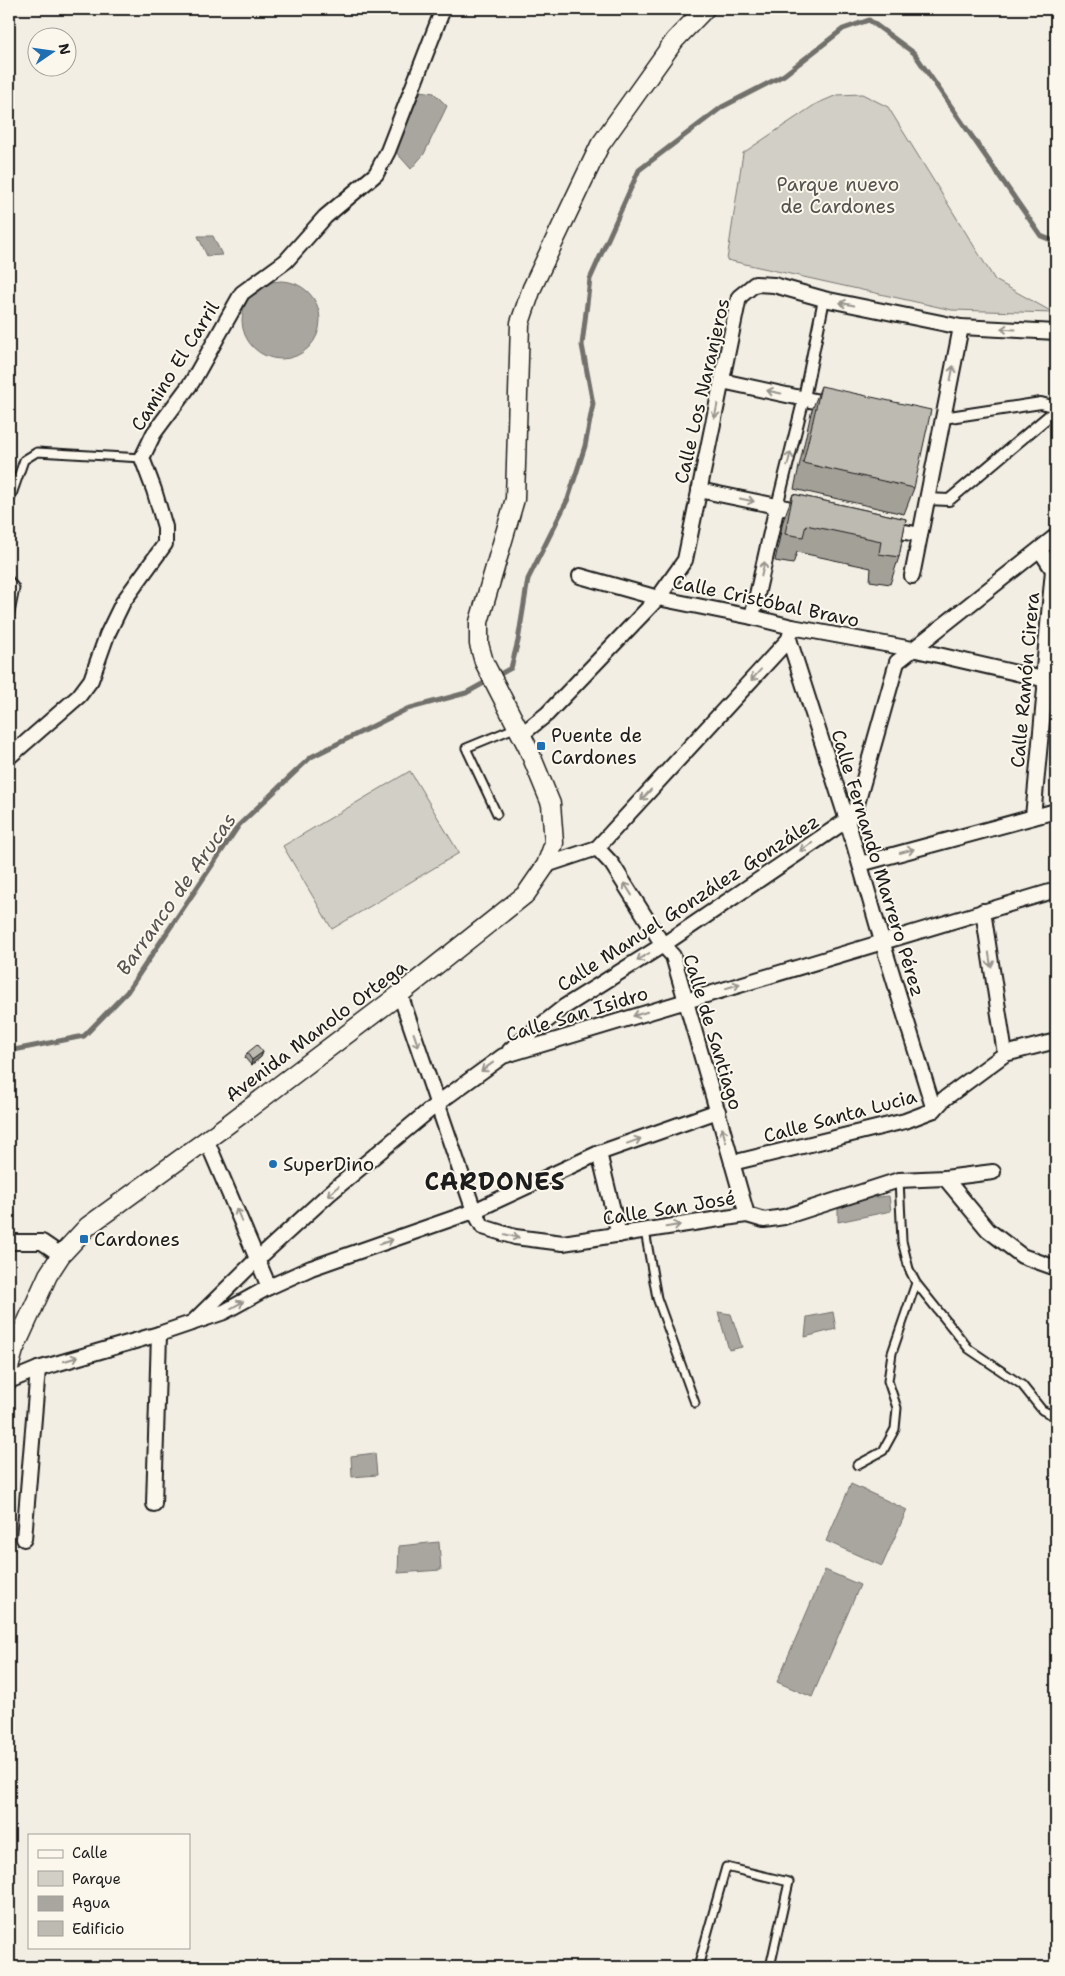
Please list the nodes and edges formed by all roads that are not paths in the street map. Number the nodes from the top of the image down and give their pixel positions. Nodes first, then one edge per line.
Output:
1 (443, 9) edge
2 (705, 9) edge
3 (824, 299) junction
4 (961, 327) junction
5 (1056, 332) edge
6 (722, 381) junction
7 (804, 398) junction
8 (850, 408) edge
9 (1056, 408) edge
10 (939, 424) junction
11 (142, 458) junction
12 (699, 490) junction
13 (927, 499) junction
14 (9, 503) edge
15 (777, 506) junction
16 (816, 514) edge
17 (873, 525) edge
18 (920, 535) junction
19 (1056, 536) edge
20 (1040, 550) junction
21 (1055, 570) edge
22 (580, 576) dead end
23 (912, 576) dead end
24 (9, 580) edge
25 (658, 598) junction
26 (752, 616) junction
27 (9, 618) edge
28 (791, 633) junction
29 (912, 649) junction
30 (1050, 681) edge
31 (519, 730) junction
32 (9, 756) edge
33 (1056, 811) edge
34 (497, 814) dead end
35 (1033, 817) junction
36 (847, 820) junction
37 (598, 848) junction
38 (860, 864) junction
39 (546, 865) junction
40 (1056, 890) edge
41 (983, 911) junction
42 (882, 941) junction
43 (663, 945) junction
44 (400, 994) junction
45 (686, 1000) junction
46 (1056, 1041) edge
47 (1005, 1054) junction
48 (503, 1056) junction
49 (438, 1103) junction
50 (934, 1110) junction
51 (718, 1111) junction
52 (206, 1139) junction
53 (599, 1153) junction
54 (732, 1163) junction
55 (993, 1172) dead end
56 (945, 1178) junction
57 (899, 1180) junction
58 (474, 1211) junction
59 (748, 1215) junction
60 (645, 1231) junction
61 (620, 1235) junction
62 (9, 1242) edge
63 (61, 1255) junction
64 (258, 1260) junction
65 (1056, 1268) edge
66 (916, 1283) junction
67 (269, 1288) junction
68 (192, 1324) junction
69 (159, 1334) junction
70 (9, 1368) edge
71 (38, 1369) junction
72 (9, 1381) edge
73 (695, 1403) dead end
74 (1056, 1417) edge
75 (857, 1465) dead end
76 (154, 1504) dead end
77 (24, 1539) dead end
78 (698, 1967) edge
79 (770, 1967) edge

1 - 11 street, Camino El Carril
2 - 31 street, Avenida Manolo Ortega
4 -> 3 street, Calle Los Naranjeros
3 - 6 street, Calle Los Naranjeros
3 - 7 street
5 -> 4 street, Calle Los Naranjeros
10 -> 4 street
7 -> 6 street
6 -> 12 street, Calle Los Naranjeros
7 - 8 street
15 -> 7 street
9 - 10 street
9 - 13 street
10 - 13 street
11 - 14 lane
11 - 32 street, Camino El Carril
12 -> 15 street
12 - 25 street, Calle Los Naranjeros
13 - 18 street
15 - 16 street
26 -> 15 street
17 - 18 street
18 - 23 street
19 - 20 street
20 - 21 street, Calle Ramón Cirera
20 - 29 street
21 - 30 street, Calle Ramón Cirera
22 - 25 street
24 - 27 lane
25 - 26 street, Calle Cristóbal Bravo
25 - 31 street, Calle Cristóbal Bravo
26 - 28 street, Calle Cristóbal Bravo
28 - 29 street, Calle Cristóbal Bravo
28 - 36 street, Calle Fernando Marrero Pérez
28 -> 37 street
29 - 30 street, Calle Cristóbal Bravo
29 - 36 street
30 - 35 street, Calle Ramón Cirera
31 - 34 lane
31 - 39 street, Avenida Manolo Ortega
33 - 35 street
38 -> 35 street
36 - 38 street, Calle Fernando Marrero Pérez
36 -> 43 street, Calle Manuel González González
37 - 39 street
43 -> 37 street, Calle de Santiago
38 - 42 street, Calle Fernando Marrero Pérez
39 - 44 street, Avenida Manolo Ortega
40 - 41 street, Calle San Isidro
41 - 42 street, Calle San Isidro
41 -> 47 street
45 -> 42 street, Calle San Isidro
42 - 50 street, Calle Fernando Marrero Pérez
43 - 45 street, Calle de Santiago
43 -> 48 street, Calle Manuel González González
44 -> 49 street, Calle San José
44 - 52 street, Avenida Manolo Ortega
45 -> 48 street, Calle San Isidro
45 - 51 street, Calle de Santiago
46 - 47 street, Calle Santa Lucia
47 - 50 street, Calle Santa Lucia
48 -> 49 street, Calle San Isidro
49 - 58 street, Calle San José
49 -> 64 street, Calle San Isidro
50 - 54 street, Calle Santa Lucia
53 -> 51 street
54 -> 51 street, Calle de Santiago
52 - 63 street, Avenida Manolo Ortega
64 -> 52 street
53 - 58 street
53 - 61 street
54 - 59 street, Calle de Santiago
55 - 56 street, Calle San José
56 - 57 street, Calle San José
56 - 65 street
57 - 59 street, Calle San José
57 - 66 lane
58 -> 61 street, Calle San José
67 -> 58 street
60 -> 59 street, Calle San José
60 - 61 street, Calle San José
60 - 73 lane
62 - 63 street
63 - 70 street, Avenida Manolo Ortega
64 - 67 street
64 - 68 street, Calle San Isidro
66 - 74 lane
66 - 75 lane
68 -> 67 street
68 - 69 street
71 -> 69 street
69 - 76 street
71 - 72 street
71 - 77 street
78 - 79 lane

